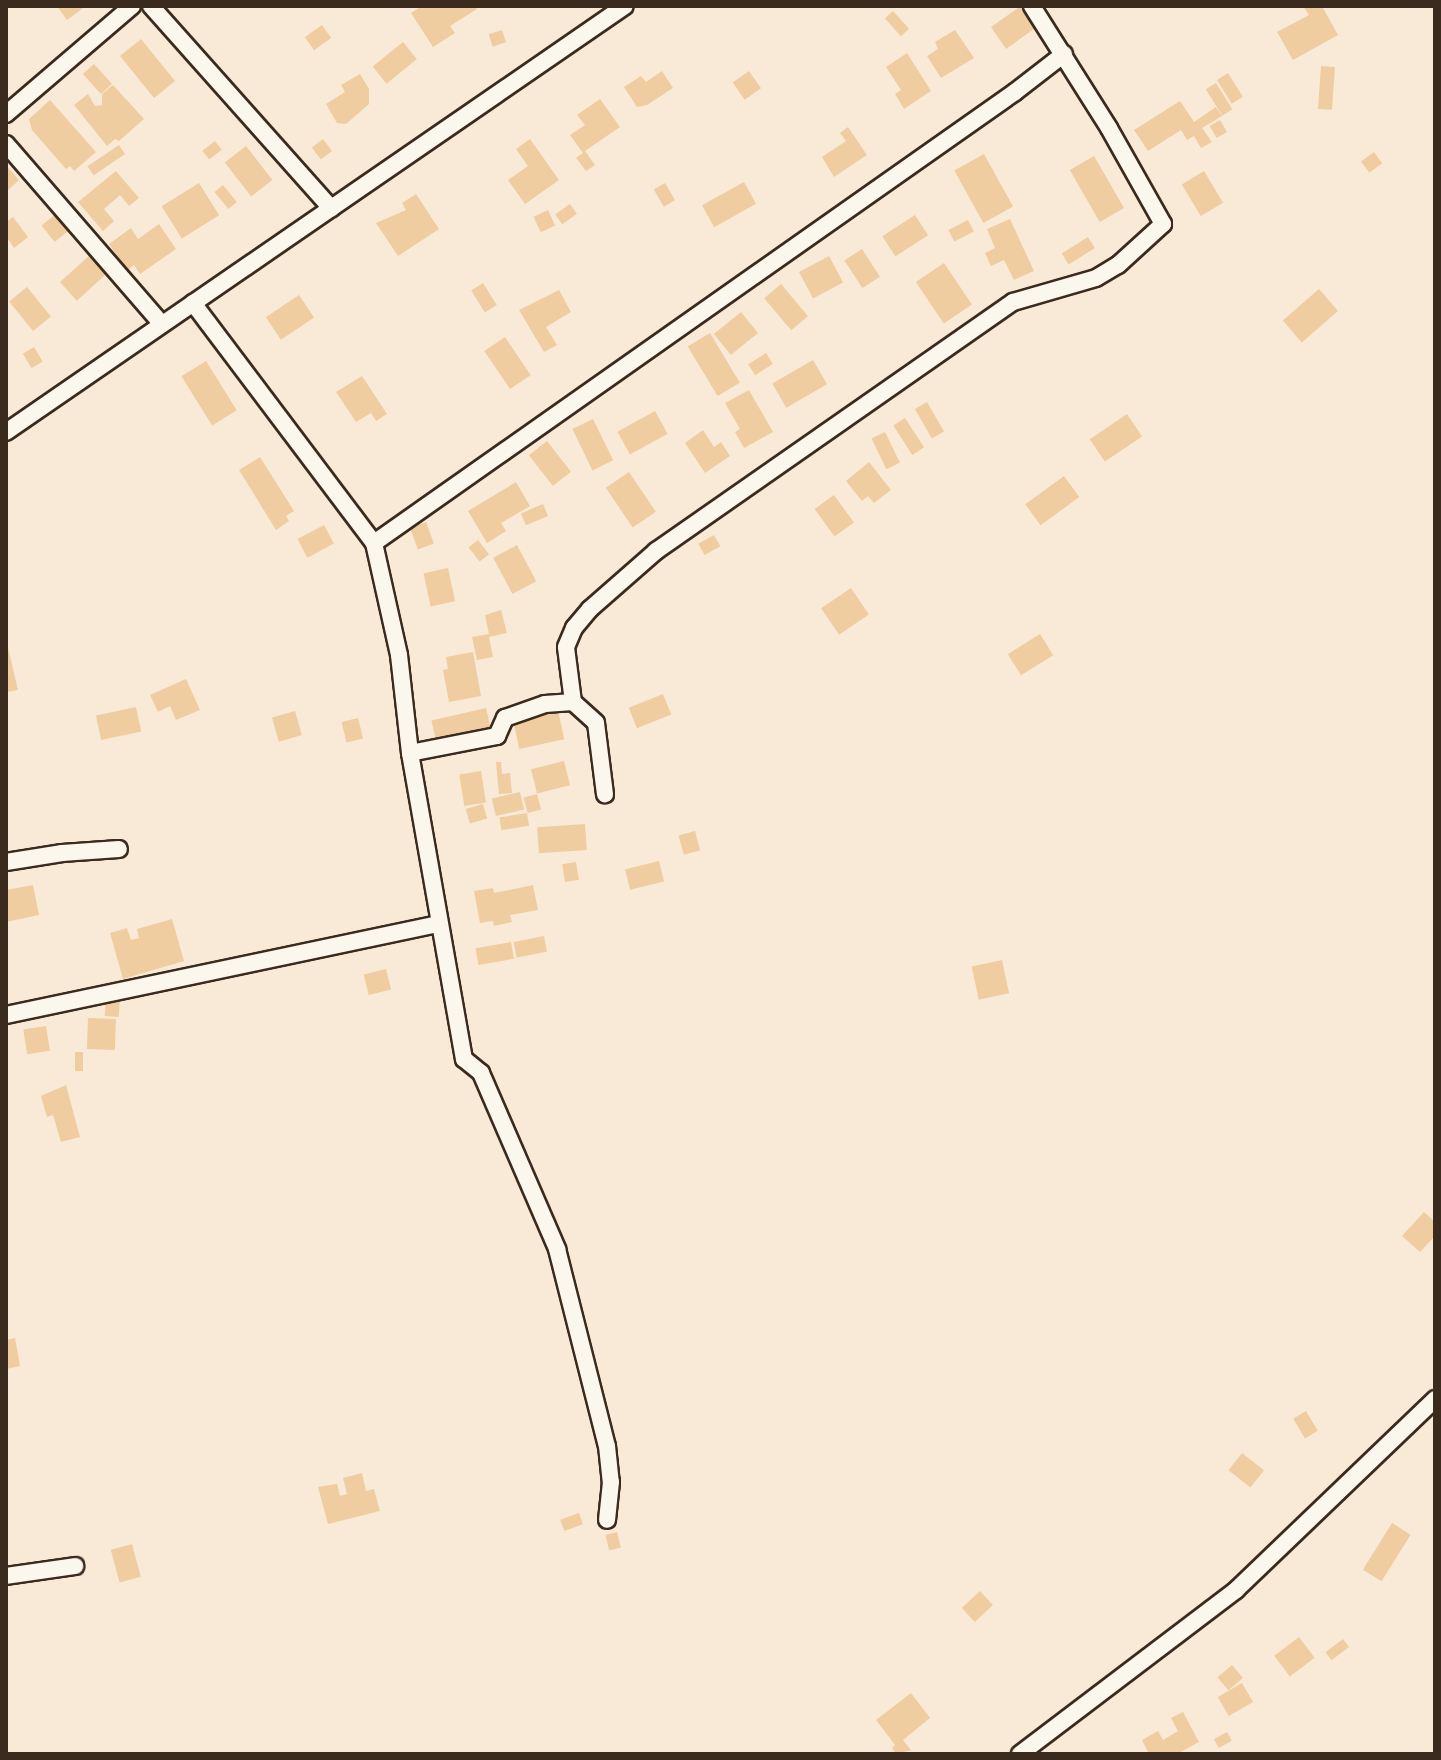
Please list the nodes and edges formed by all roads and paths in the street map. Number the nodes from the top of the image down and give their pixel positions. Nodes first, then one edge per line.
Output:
1 (132, 6) edge
2 (151, 6) edge
3 (625, 6) edge
4 (1032, 6) edge
5 (1064, 54) junction
6 (6, 114) edge
7 (6, 144) edge
8 (331, 208) junction
9 (193, 303) junction
10 (162, 324) junction
11 (6, 432) edge
12 (374, 543) junction
13 (573, 702) junction
14 (410, 753) junction
15 (605, 794) dead end
16 (119, 849) dead end
17 (6, 862) edge
18 (439, 924) junction
19 (6, 1015) edge
20 (1435, 1399) edge
21 (607, 1520) dead end
22 (75, 1566) dead end
23 (6, 1576) edge
24 (1020, 1754) edge

1 - 6 street
2 - 8 street
3 - 8 street
4 - 5 street
5 - 12 street
5 - 13 street
7 - 10 street
8 - 9 street
9 - 10 street
9 - 12 street
10 - 11 street
12 - 14 street
13 - 14 street
13 - 15 street
14 - 18 street
16 - 17 street
18 - 19 street
18 - 21 street
20 - 24 street
22 - 23 street

